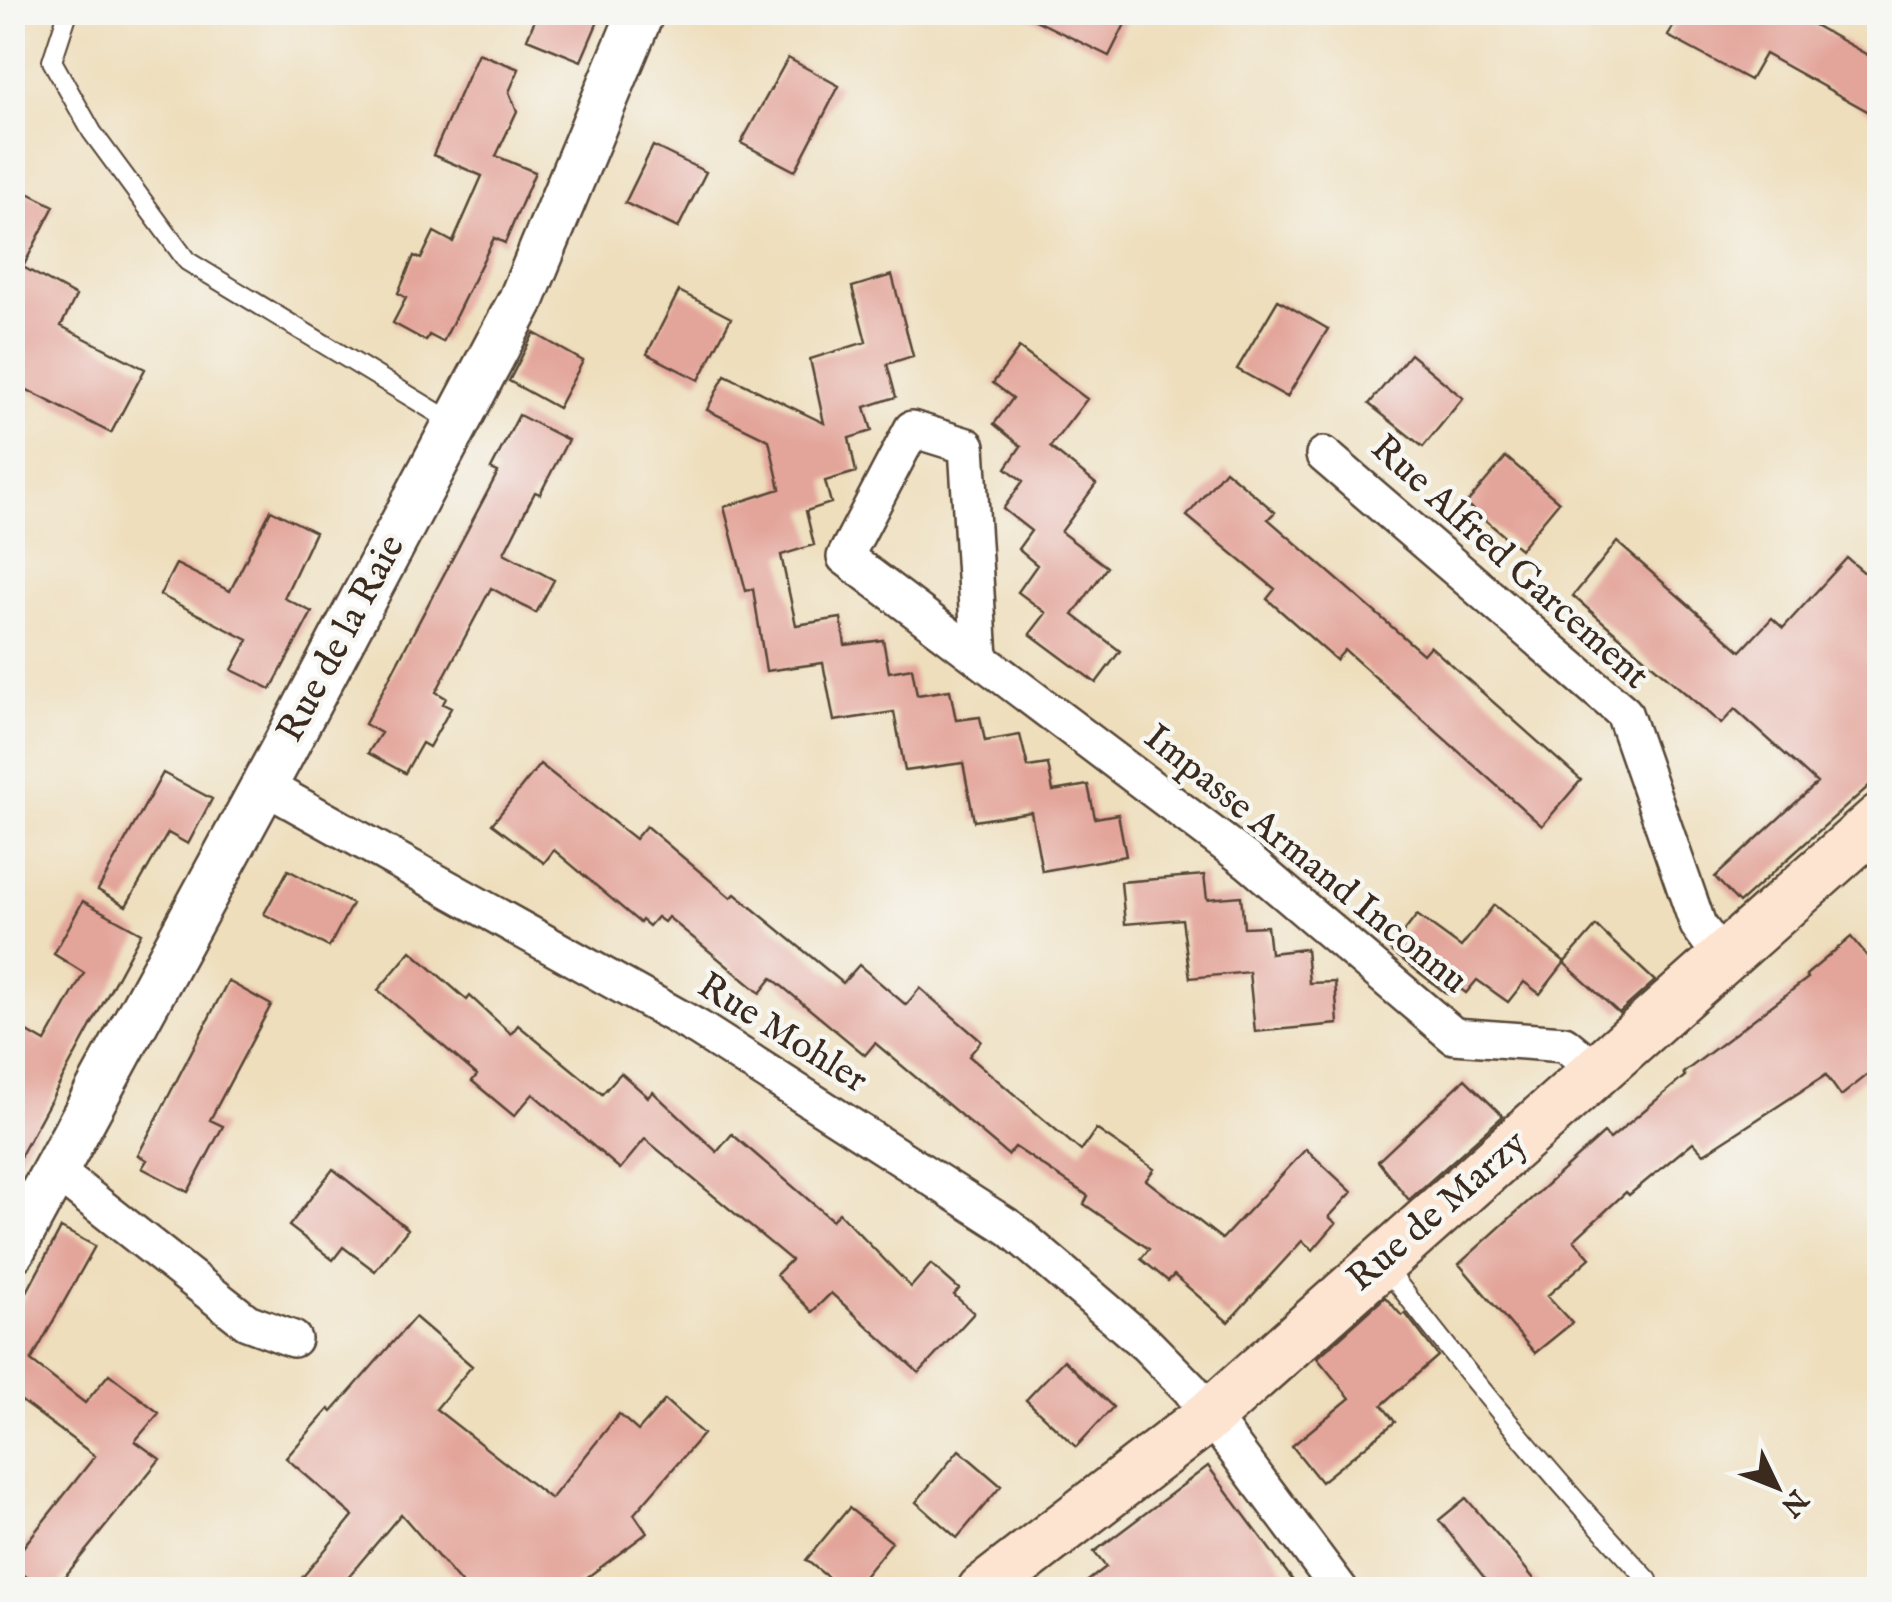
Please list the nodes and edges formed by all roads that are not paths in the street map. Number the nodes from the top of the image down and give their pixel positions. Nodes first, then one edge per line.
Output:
1 (68, 12) edge
2 (641, 12) edge
3 (455, 423) junction
4 (1324, 454) dead end
5 (980, 658) junction
6 (264, 786) junction
7 (1880, 820) edge
8 (1723, 959) junction
9 (1596, 1071) junction
10 (54, 1170) junction
11 (12, 1250) edge
12 (1382, 1262) junction
13 (293, 1339) dead end
14 (1210, 1415) junction
15 (1648, 1580) dead end
16 (983, 1590) edge
17 (1340, 1590) edge

1 - 3 lane
2 - 3 street, Rue de la Raie
3 - 6 street, Rue de la Raie
4 - 8 street, Rue Alfred Garcement
5 - 5 street, Impasse Armand Inconnu
5 - 9 street, Impasse Armand Inconnu
6 - 10 street, Rue de la Raie
6 - 14 street, Rue Mohler
7 - 8 main road, Rue de Marzy
8 - 9 main road, Rue de Marzy
9 - 12 main road, Rue de Marzy
10 - 11 street, Rue de la Raie
10 - 13 street
12 - 14 main road, Rue de Marzy
12 - 15 lane
14 - 16 main road, Rue de Marzy
14 - 17 street, Rue Mohler

